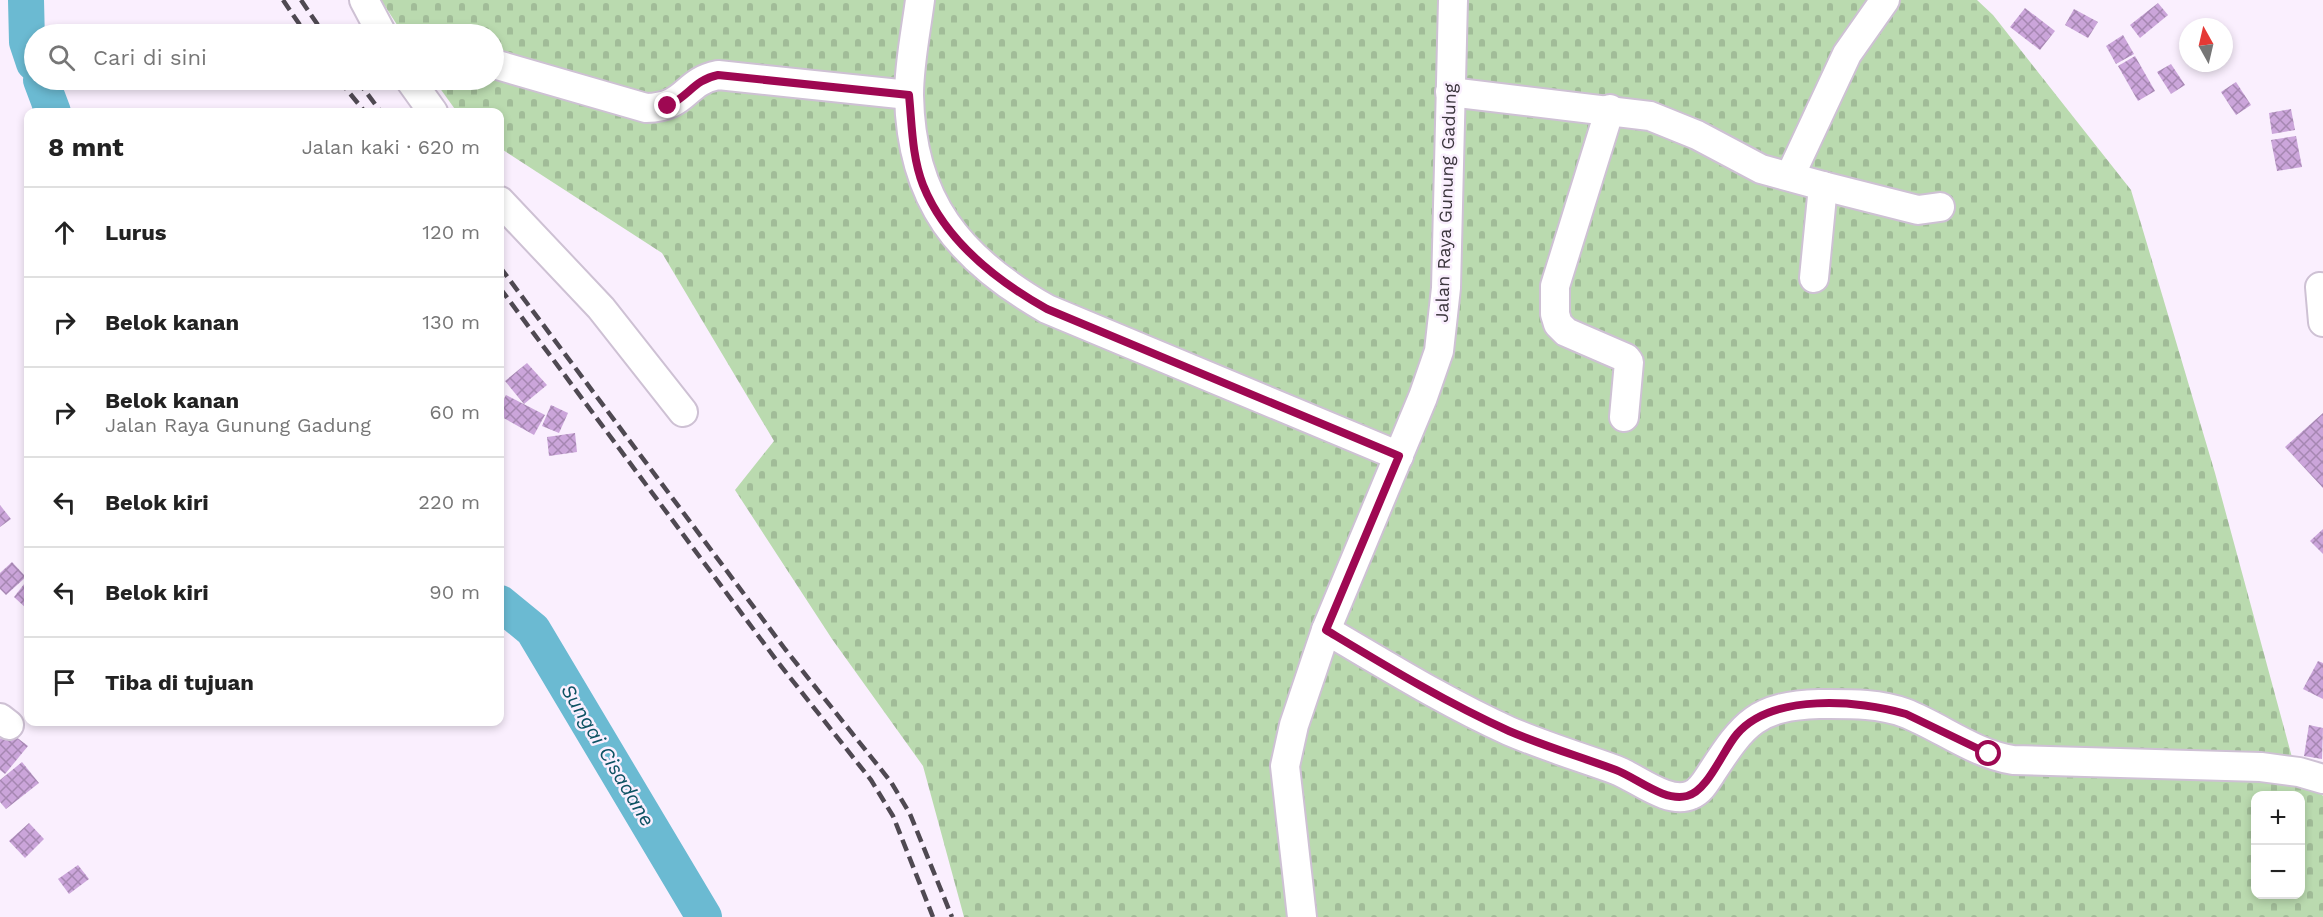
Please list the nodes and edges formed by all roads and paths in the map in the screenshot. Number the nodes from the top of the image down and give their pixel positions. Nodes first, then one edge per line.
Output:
1 (364, 0) edge
2 (920, 0) edge
3 (1453, 0) edge
4 (1885, 0) edge
5 (377, 24) edge
6 (504, 67) edge
7 (417, 90) edge
8 (1450, 92) junction
9 (909, 95) junction
10 (430, 108) edge
11 (1610, 109) junction
12 (1790, 176) junction
13 (1823, 186) junction
14 (504, 205) edge
15 (1940, 207) dead end
16 (1814, 279) dead end
17 (2320, 287) dead end
18 (2323, 322) edge
19 (683, 412) dead end
20 (1624, 417) dead end
21 (1399, 456) junction
22 (1326, 630) junction
23 (2323, 779) edge
24 (1302, 917) edge

1 - 5 street
2 - 9 street
3 - 8 street, Jalan Raya Gunung Gadung
4 - 12 street
6 - 9 street
7 - 10 street
8 - 11 street
8 - 21 street, Jalan Raya Gunung Gadung
9 - 21 street
11 - 12 street
11 - 20 street
12 - 13 street
13 - 15 street
13 - 16 street
14 - 19 street
17 - 18 street
21 - 22 street, Jalan Raya Gunung Gadung
22 - 23 street
22 - 24 street, Jalan Raya Gunung Gadung

